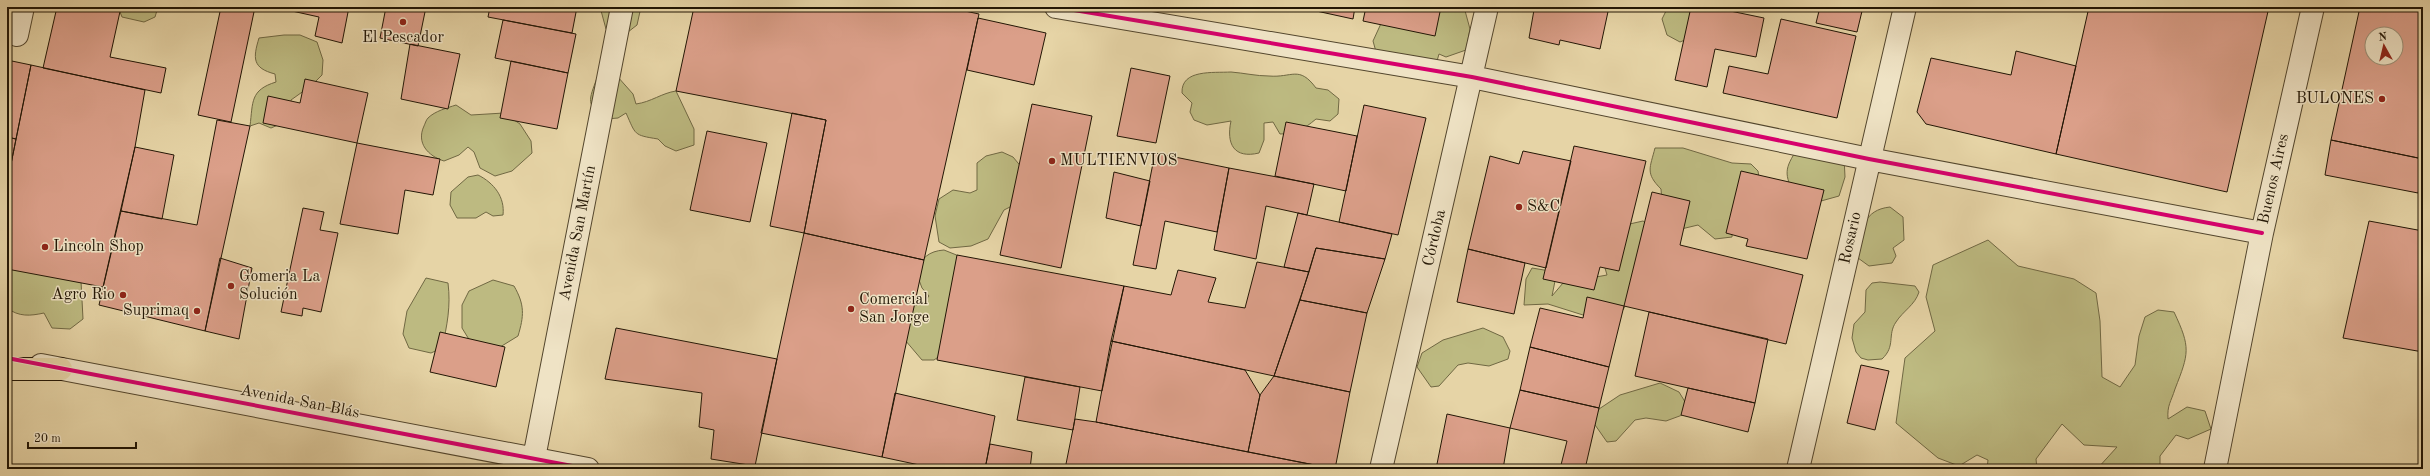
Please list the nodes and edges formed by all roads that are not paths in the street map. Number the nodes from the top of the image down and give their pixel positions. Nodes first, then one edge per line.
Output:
1 (23, 7) edge
2 (622, 7) edge
3 (1056, 7) edge
4 (1487, 7) edge
5 (1905, 7) edge
6 (2313, 7) edge
7 (18, 35) dead end
8 (1472, 77) junction
9 (1869, 159) junction
10 (2262, 233) junction
11 (7, 358) edge
12 (7, 369) edge
13 (61, 369) junction
14 (534, 458) junction
15 (588, 469) edge
16 (1381, 469) edge
17 (1798, 469) edge
18 (2215, 469) edge

1 - 7 street
2 - 14 street, Avenida San Martín
3 - 8 street
4 - 8 street, Córdoba
5 - 9 street, Rosario
6 - 10 street, Buenos Aires
8 - 9 street
8 - 16 street, Córdoba
9 - 10 street
9 - 17 street, Rosario
10 - 18 street, Buenos Aires
11 - 13 street, Avenida San Blás
12 - 13 highway
13 - 14 street, Avenida San Blás
14 - 15 street, Avenida San Blás

